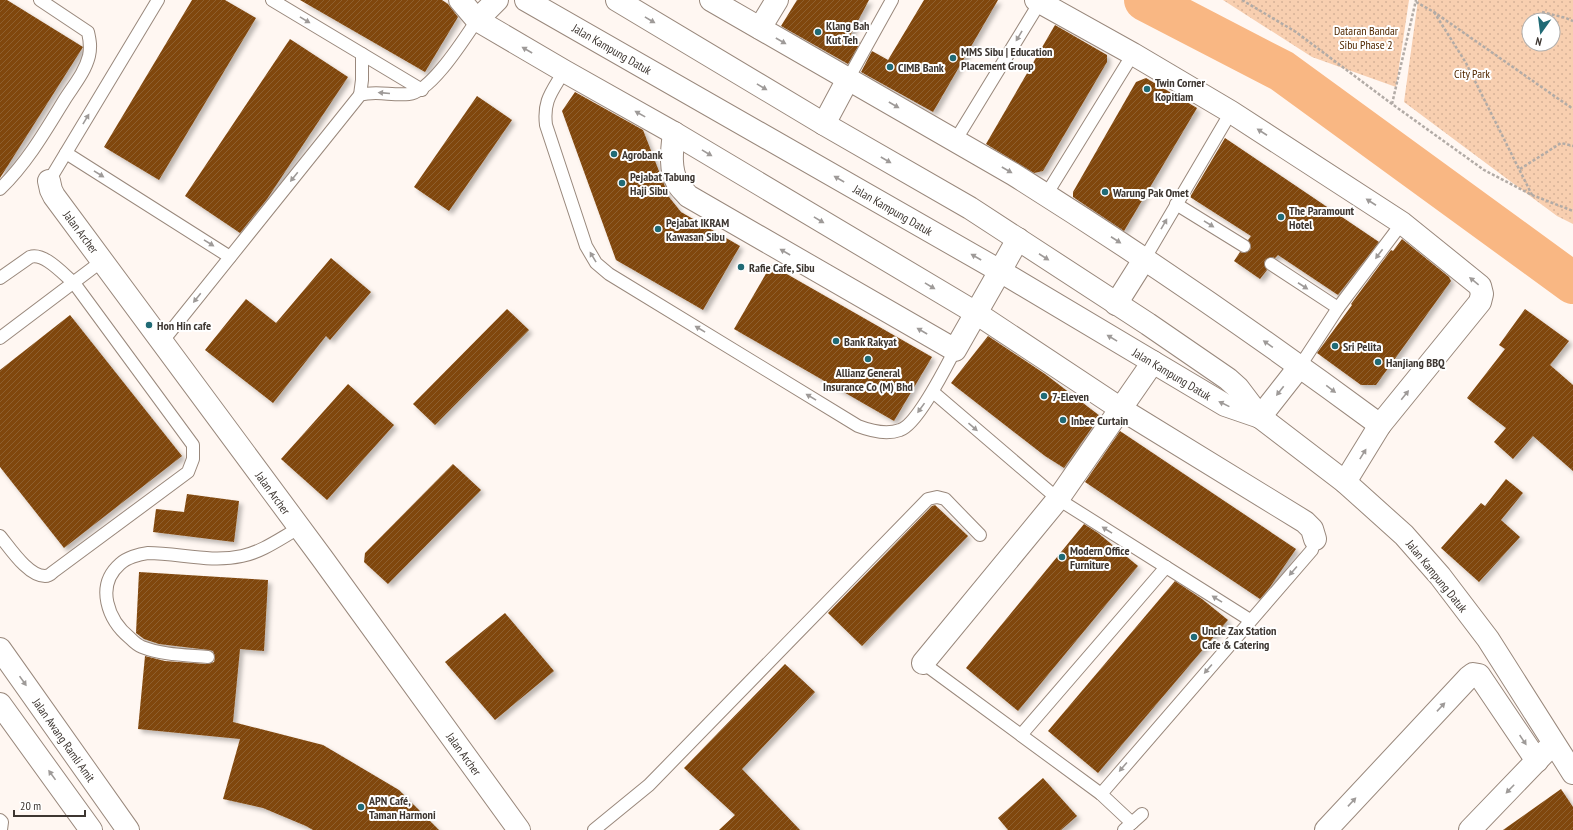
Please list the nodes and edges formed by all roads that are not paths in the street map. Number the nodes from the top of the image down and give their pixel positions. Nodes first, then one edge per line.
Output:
1 (40, 0) edge
2 (158, 0) edge
3 (272, 0) edge
4 (460, 0) edge
5 (497, 0) edge
6 (526, 0) edge
7 (617, 0) edge
8 (711, 0) edge
9 (777, 0) edge
10 (892, 0) edge
11 (1038, 1) edge
12 (477, 20) junction
13 (760, 28) junction
14 (362, 54) junction
15 (1133, 54) junction
16 (564, 71) junction
17 (848, 79) junction
18 (422, 90) junction
19 (360, 95) junction
20 (1231, 112) junction
21 (824, 124) junction
22 (674, 133) junction
23 (955, 141) junction
24 (66, 153) junction
25 (49, 181) joint
26 (0, 188) edge
27 (1046, 194) junction
28 (1176, 204) junction
29 (1402, 222) junction
30 (1018, 240) junction
31 (1244, 246) dead end
32 (230, 257) junction
33 (1145, 258) junction
34 (102, 261) junction
35 (1271, 264) dead end
36 (1000, 271) junction
37 (0, 278) edge
38 (74, 283) junction
39 (1116, 304) junction
40 (1338, 308) junction
41 (976, 313) junction
42 (0, 338) edge
43 (162, 342) junction
44 (955, 350) junction
45 (1153, 362) junction
46 (1300, 366) junction
47 (933, 392) junction
48 (1121, 409) junction
49 (1260, 417) junction
50 (1380, 425) junction
51 (1345, 482) junction
52 (1058, 499) junction
53 (298, 528) junction
54 (980, 535) dead end
55 (0, 536) edge
56 (1315, 539) joint
57 (1166, 567) junction
58 (1250, 620) junction
59 (0, 650) edge
60 (208, 657) dead end
61 (923, 663) joint
62 (0, 704) edge
63 (1021, 735) junction
64 (1554, 743) junction
65 (1537, 761) junction
66 (1573, 773) edge
67 (1101, 794) junction
68 (1142, 814) dead end
69 (0, 820) edge
70 (1128, 827) edge
71 (0, 830) edge
72 (91, 830) edge
73 (128, 830) edge
74 (519, 830) edge
75 (594, 830) edge
76 (1326, 830) edge
77 (1470, 830) edge

1 - 26 lane
24 -> 2 lane, Jalan Archer
3 -> 14 lane
4 - 12 street
5 - 12 street
36 -> 6 street, Jalan Kampung Datuk
7 -> 21 street, Jalan Kampung Datuk
8 - 13 street
9 - 13 street
10 - 17 lane
11 - 15 street
11 -> 23 lane
16 -> 12 street
12 - 18 lane
13 -> 17 street
14 - 18 lane
14 - 19 lane
15 - 20 street
15 - 27 lane
22 -> 16 street
47 -> 16 lane
17 - 21 street
17 -> 23 street
18 -> 19 lane
19 -> 32 lane
20 - 28 lane
29 -> 20 street
21 -> 30 street, Jalan Kampung Datuk
22 -> 41 street
44 -> 22 street
23 -> 27 street
24 - 25 lane, Jalan Archer
24 -> 32 lane
25 - 34 street, Jalan Archer
27 -> 33 street
28 -> 31 lane
33 -> 28 lane
29 -> 40 lane
50 -> 29 street
30 - 36 street
30 -> 39 street, Jalan Kampung Datuk
32 -> 43 lane
33 - 39 street
46 -> 33 street
34 - 38 lane
34 - 43 street, Jalan Archer
35 -> 40 lane
36 - 41 street
45 -> 36 street, Jalan Kampung Datuk
37 - 38 lane
38 - 42 lane
38 - 55 lane
39 - 49 street, Jalan Kampung Datuk
40 - 46 lane
41 - 44 street
41 - 48 street
43 - 53 street, Jalan Archer
44 - 47 lane
45 - 48 street
49 -> 45 street, Jalan Kampung Datuk
46 -> 49 street
46 -> 50 street
47 -> 52 lane
48 - 52 street
48 - 56 street
49 - 51 street, Jalan Kampung Datuk
51 -> 50 street
51 - 64 street, Jalan Kampung Datuk
57 -> 52 lane
52 - 61 street
53 - 60 lane
53 - 74 street, Jalan Archer
54 - 75 lane
56 -> 58 lane
58 -> 57 lane
57 - 63 lane
58 -> 67 lane
59 -> 73 street, Jalan Awang Ramli Amit
61 - 63 lane
72 -> 62 street
63 - 67 lane
64 - 65 street
64 - 66 street, Jalan Kampung Datuk
76 -> 65 street
65 -> 77 street
67 - 70 lane
68 - 70 lane
69 - 71 lane

